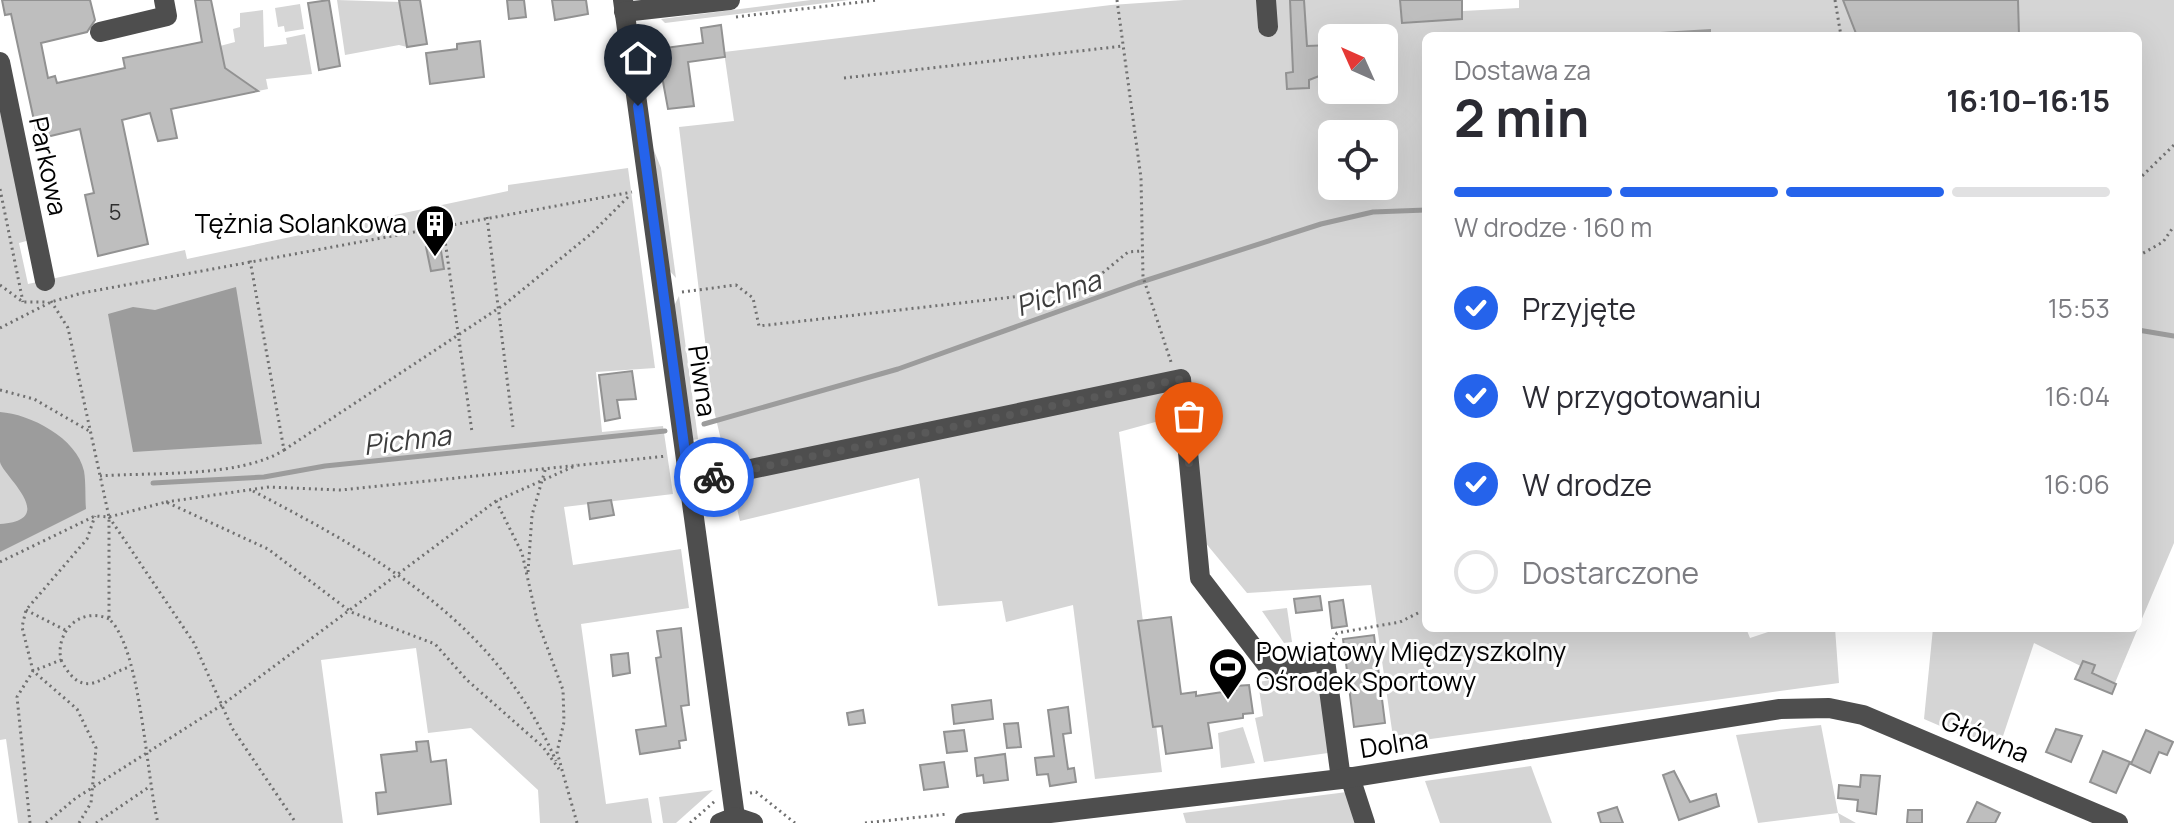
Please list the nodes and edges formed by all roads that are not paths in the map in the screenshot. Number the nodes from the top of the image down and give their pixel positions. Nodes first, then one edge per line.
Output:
1 (164, 0) edge
2 (1266, 0) edge
3 (624, 6) edge
4 (726, 10) edge
5 (1268, 27) dead end
6 (100, 32) dead end
7 (0, 62) edge
8 (45, 281) road end
9 (689, 482) junction
10 (1829, 708) joint
11 (1346, 778) junction
12 (736, 821) edge
13 (965, 823) edge
14 (1365, 823) edge
15 (2118, 823) edge

1 - 6 street
2 - 5 street
3 - 4 street
3 - 9 street, Piwna
7 - 8 street, Parkowa
9 - 11 street
9 - 12 street, Piwna
10 - 11 street, Dolna
10 - 15 street, Główna
11 - 13 street, Dolna
11 - 14 street

